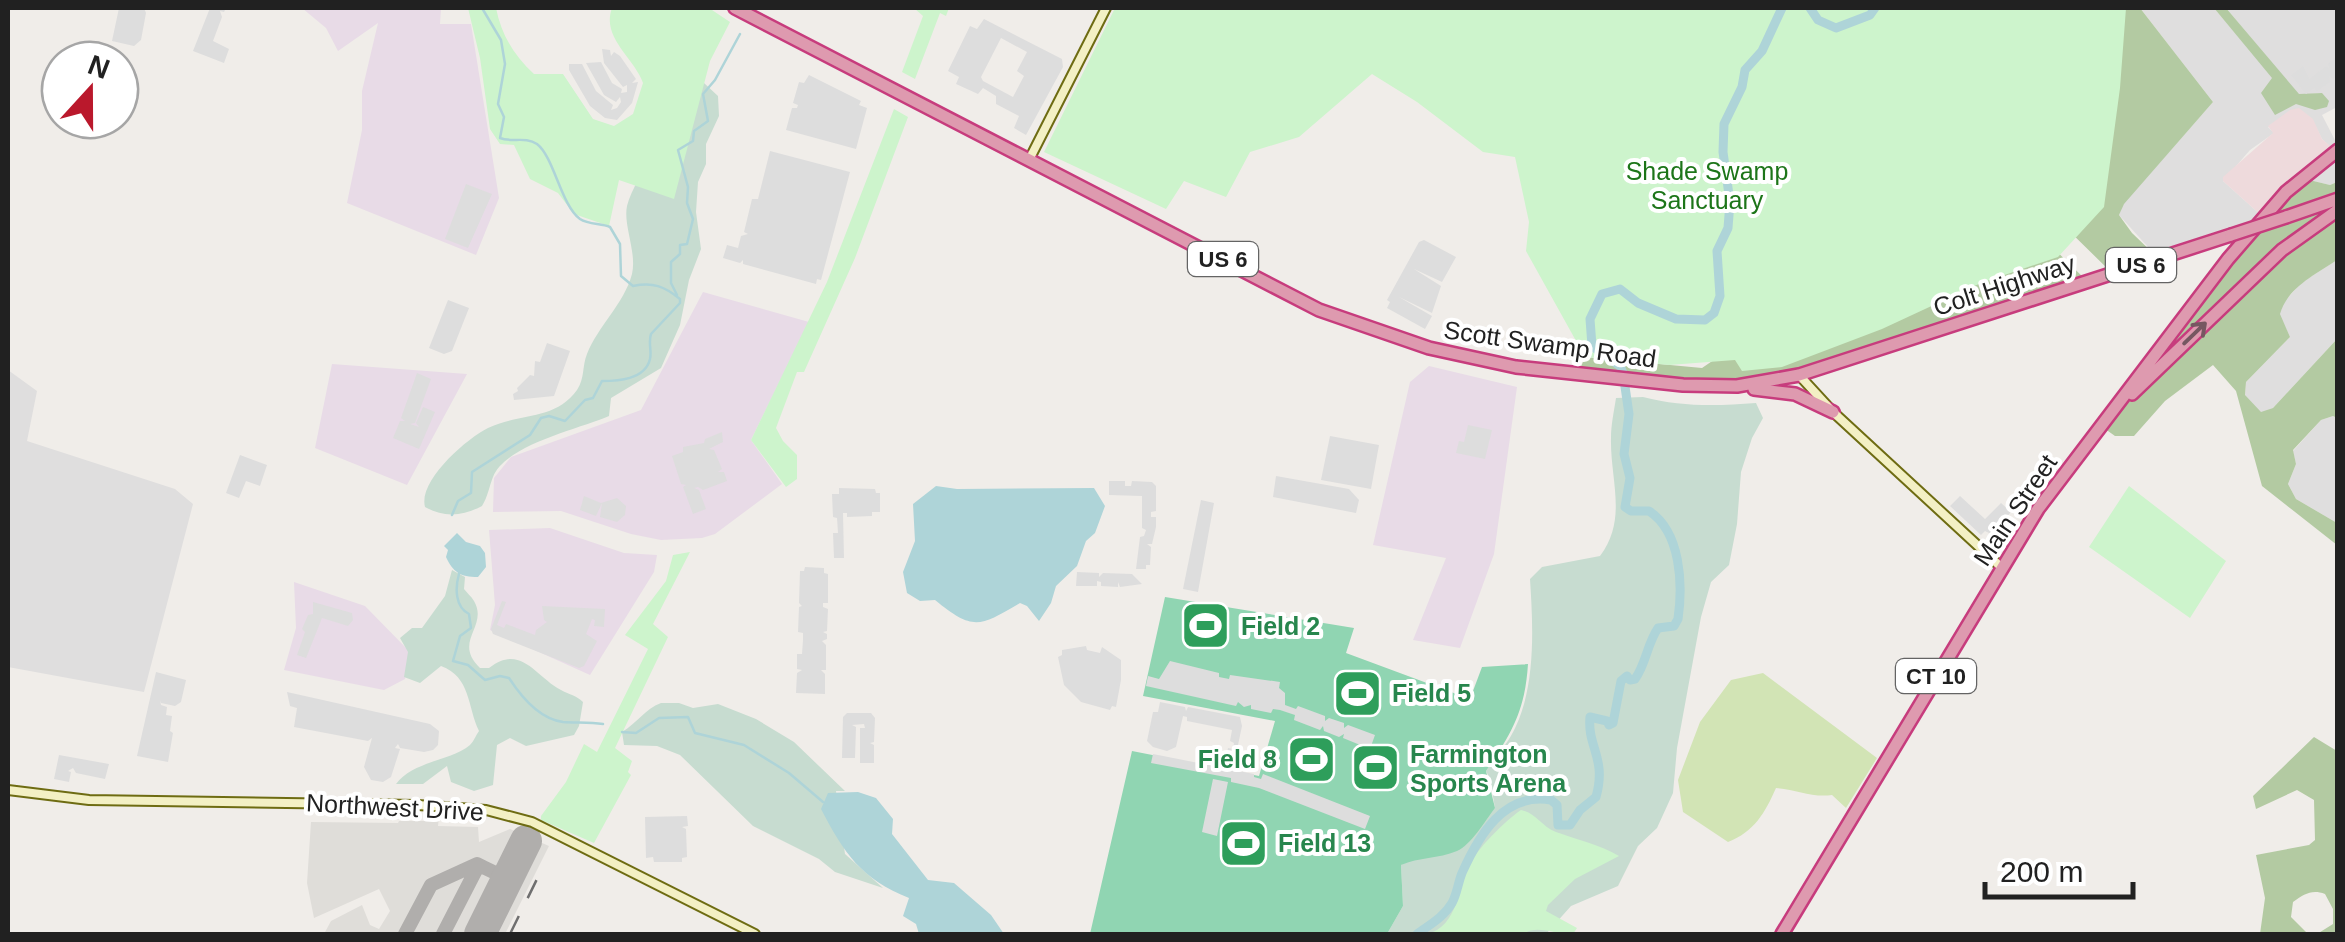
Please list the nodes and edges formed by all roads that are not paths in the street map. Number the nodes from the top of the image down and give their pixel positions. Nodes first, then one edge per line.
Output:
1 (736, 8) edge
2 (1106, 8) edge
3 (2338, 150) edge
4 (1030, 158) junction
5 (2338, 200) edge
6 (2338, 210) edge
7 (1799, 375) junction
8 (1720, 386) junction
9 (1833, 412) junction
10 (2101, 426) junction
11 (2001, 567) junction
12 (8, 790) edge
13 (755, 934) edge
14 (1782, 934) edge

1 - 4 highway, Scott Swamp Road / US 6
2 - 4 main road
3 - 10 highway, Main Street / CT 10
4 - 8 highway, Scott Swamp Road / US 6
5 - 7 highway, Colt Highway / US 6, bridge
10 -> 6 highway
7 - 8 highway, Scott Swamp Road / US 6
7 - 9 main road
8 - 9 highway
9 - 11 main road
10 - 11 highway, Main Street / CT 10
11 - 14 highway, Main Street / CT 10
12 - 13 main road, Northwest Drive

